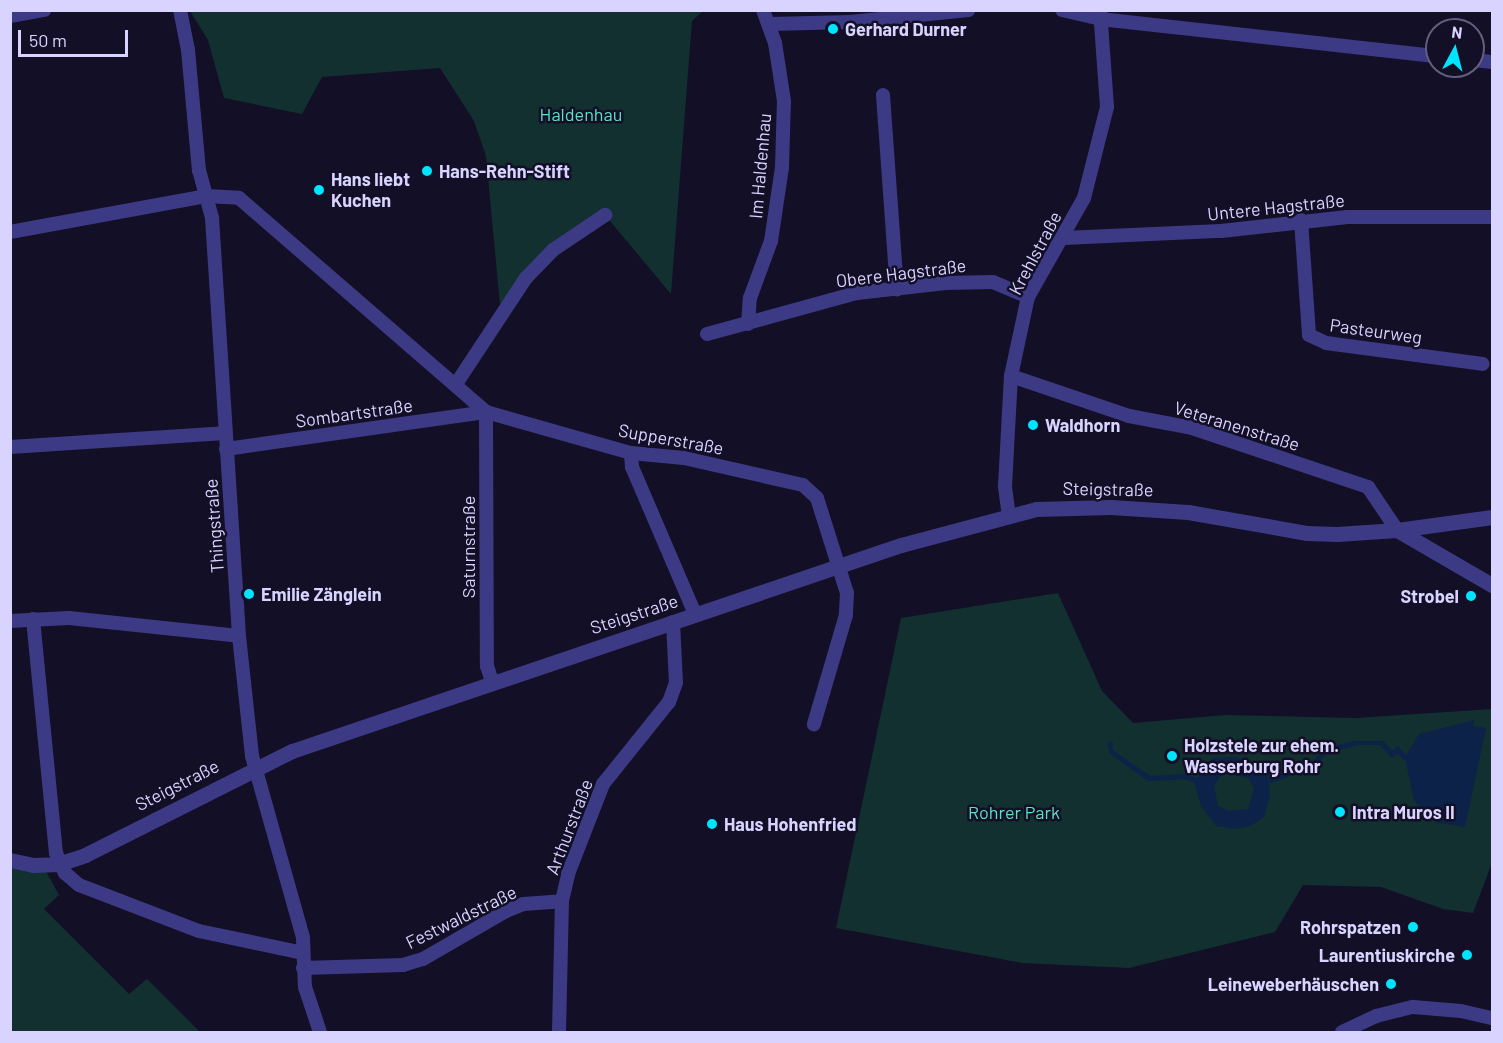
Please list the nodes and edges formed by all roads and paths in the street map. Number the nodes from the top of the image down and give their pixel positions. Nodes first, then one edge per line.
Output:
1 (44, 10) edge
2 (180, 10) edge
3 (763, 10) edge
4 (968, 10) edge
5 (1062, 10) edge
6 (1100, 15) edge
7 (10, 16) edge
8 (770, 24) junction
9 (1425, 55) edge
10 (884, 94) dead end
11 (206, 196) junction
12 (605, 215) dead end
13 (1492, 217) edge
14 (1300, 220) junction
15 (10, 232) edge
16 (1064, 238) junction
17 (897, 288) junction
18 (1028, 297) junction
19 (748, 324) junction
20 (707, 334) dead end
21 (1483, 364) dead end
22 (1011, 376) junction
23 (456, 384) junction
24 (486, 412) junction
25 (225, 433) junction
26 (10, 447) edge
27 (226, 449) junction
28 (631, 453) junction
29 (1009, 516) junction
30 (1492, 517) edge
31 (1441, 523) junction
32 (1397, 530) junction
33 (1437, 551) junction
34 (840, 565) junction
35 (1492, 585) edge
36 (695, 614) junction
37 (33, 619) junction
38 (10, 621) edge
39 (673, 622) junction
40 (239, 636) junction
41 (492, 681) junction
42 (813, 724) dead end
43 (256, 768) junction
44 (10, 860) edge
45 (58, 864) junction
46 (562, 901) junction
47 (303, 953) junction
48 (303, 968) junction
49 (1492, 1018) edge
50 (320, 1032) edge
51 (559, 1032) edge
52 (1346, 1032) edge

1 - 7 street
2 - 11 street, Thingstraße
3 - 8 street, Im Haldenhau
4 - 8 street
5 - 6 street
6 - 9 street
6 - 16 street, Krehlstraße
8 - 19 street, Im Haldenhau
10 - 17 street
11 - 15 street, Supperstraße
11 - 23 street, Supperstraße
11 - 25 street, Thingstraße
12 - 23 street
13 - 14 street, Untere Hagstraße
14 - 16 street, Untere Hagstraße
14 - 21 street, Pasteurweg
16 - 18 street, Krehlstraße
17 - 18 street, Obere Hagstraße
17 - 19 street, Obere Hagstraße
18 - 22 street, Krehlstraße
19 - 20 street, Obere Hagstraße
22 - 29 street, Krehlstraße
22 - 32 street, Veteranenstraße
23 - 24 street, Supperstraße
24 - 27 street, Sombartstraße
24 - 28 street, Supperstraße
24 - 41 street, Saturnstraße
25 - 26 street
25 - 27 street, Thingstraße
27 - 40 street, Thingstraße
28 - 34 street, Supperstraße
28 - 36 street
29 - 32 street, Steigstraße
29 - 34 street, Steigstraße
30 - 31 street, Steigstraße
31 - 32 street, Steigstraße
31 - 33 street
32 - 33 street
33 - 35 street
34 - 36 street, Steigstraße
34 - 42 street, Supperstraße
36 - 39 street, Steigstraße
37 - 38 street
37 - 40 street
37 - 45 street
39 - 41 street, Steigstraße
39 - 46 street, Arthurstraße
40 - 43 street, Thingstraße
41 - 43 street, Steigstraße
43 - 45 street, Steigstraße
43 - 47 street, Thingstraße
44 - 45 street, Steigstraße
45 - 47 street
46 - 48 street, Festwaldstraße
46 - 51 street, Arthurstraße
47 - 48 street, Thingstraße
48 - 50 street, Thingstraße
49 - 52 street

